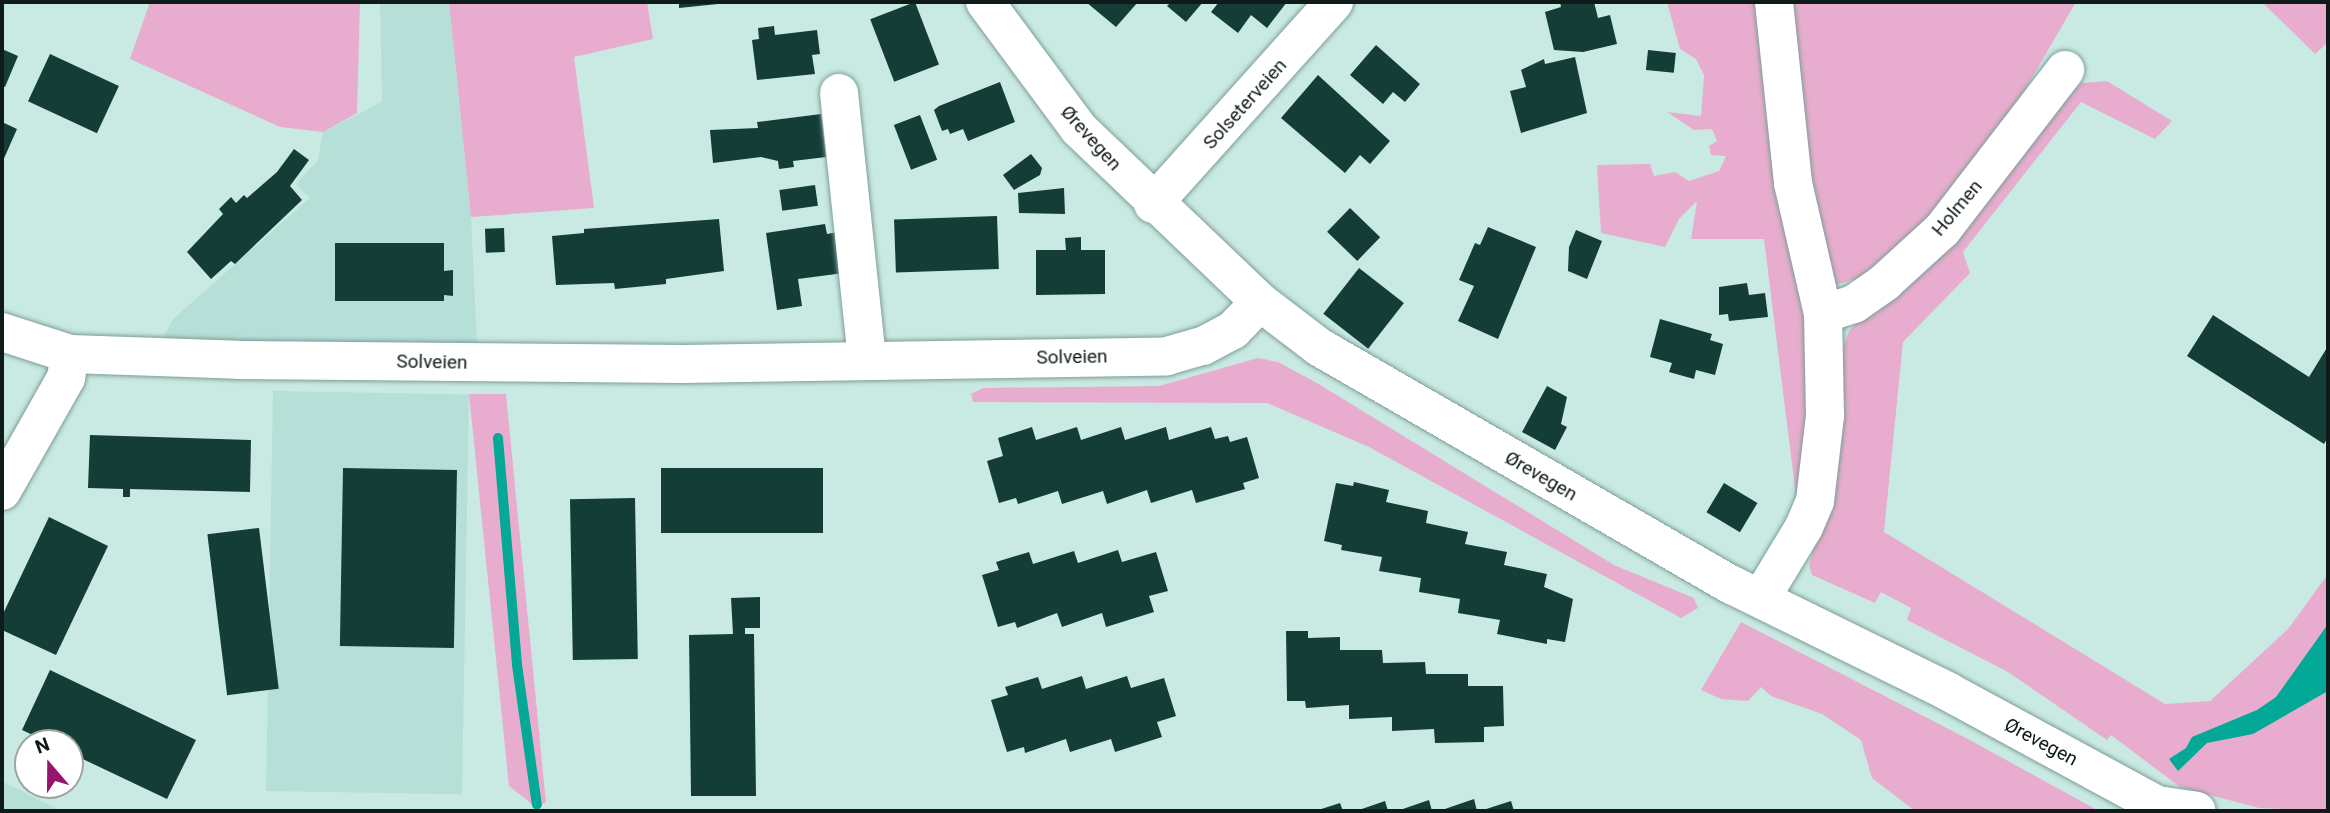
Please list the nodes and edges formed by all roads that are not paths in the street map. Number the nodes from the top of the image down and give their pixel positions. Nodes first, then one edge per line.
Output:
1 (986, 2) edge
2 (1334, 2) edge
3 (1774, 2) edge
4 (2065, 70) dead end
5 (839, 93) dead end
6 (1153, 204) junction
7 (1260, 302) junction
8 (1823, 314) junction
9 (2, 332) edge
10 (70, 354) junction
11 (867, 360) junction
12 (2, 491) edge
13 (1760, 598) junction
14 (2156, 808) edge
15 (2197, 811) edge

1 - 6 street, Ørevegen
2 - 6 street, Solseterveien
3 - 8 street
4 - 8 street, Holmen
5 - 11 street
6 - 7 street, Ørevegen
7 - 11 street, Solveien
7 - 13 street, Ørevegen
8 - 13 street
9 - 10 street, Solveien
10 - 11 street, Solveien
10 - 12 street
13 - 14 street, Ørevegen
14 - 15 street, Ørevegen

